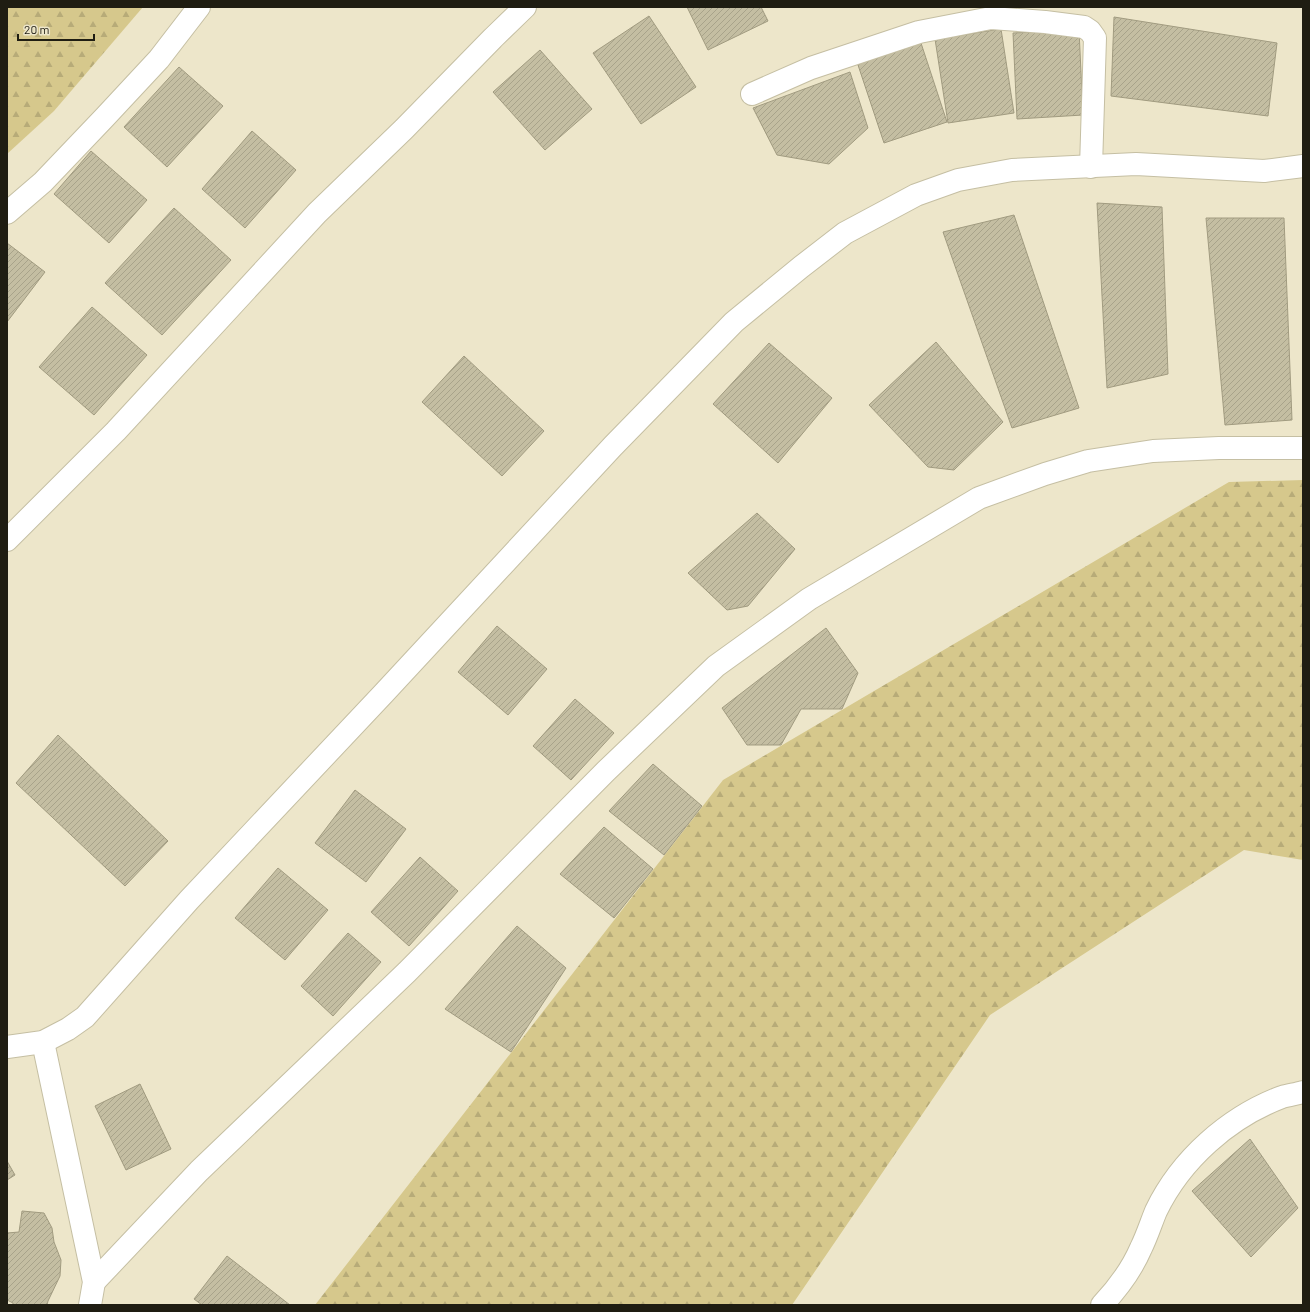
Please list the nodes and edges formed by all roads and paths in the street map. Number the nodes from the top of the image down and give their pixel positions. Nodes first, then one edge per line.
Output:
1 (200, 7) edge
2 (525, 7) edge
3 (752, 94) dead end
4 (1091, 166) junction
5 (1303, 166) edge
6 (7, 213) edge
7 (1303, 448) edge
8 (7, 540) edge
9 (43, 1042) junction
10 (7, 1047) edge
11 (1303, 1092) edge
12 (94, 1282) junction
13 (90, 1305) edge
14 (1102, 1305) edge

1 - 6 street
2 - 8 street
3 - 4 street
4 - 5 street
4 - 9 street
7 - 12 street
9 - 10 street
9 - 12 street
11 - 14 street
12 - 13 street

